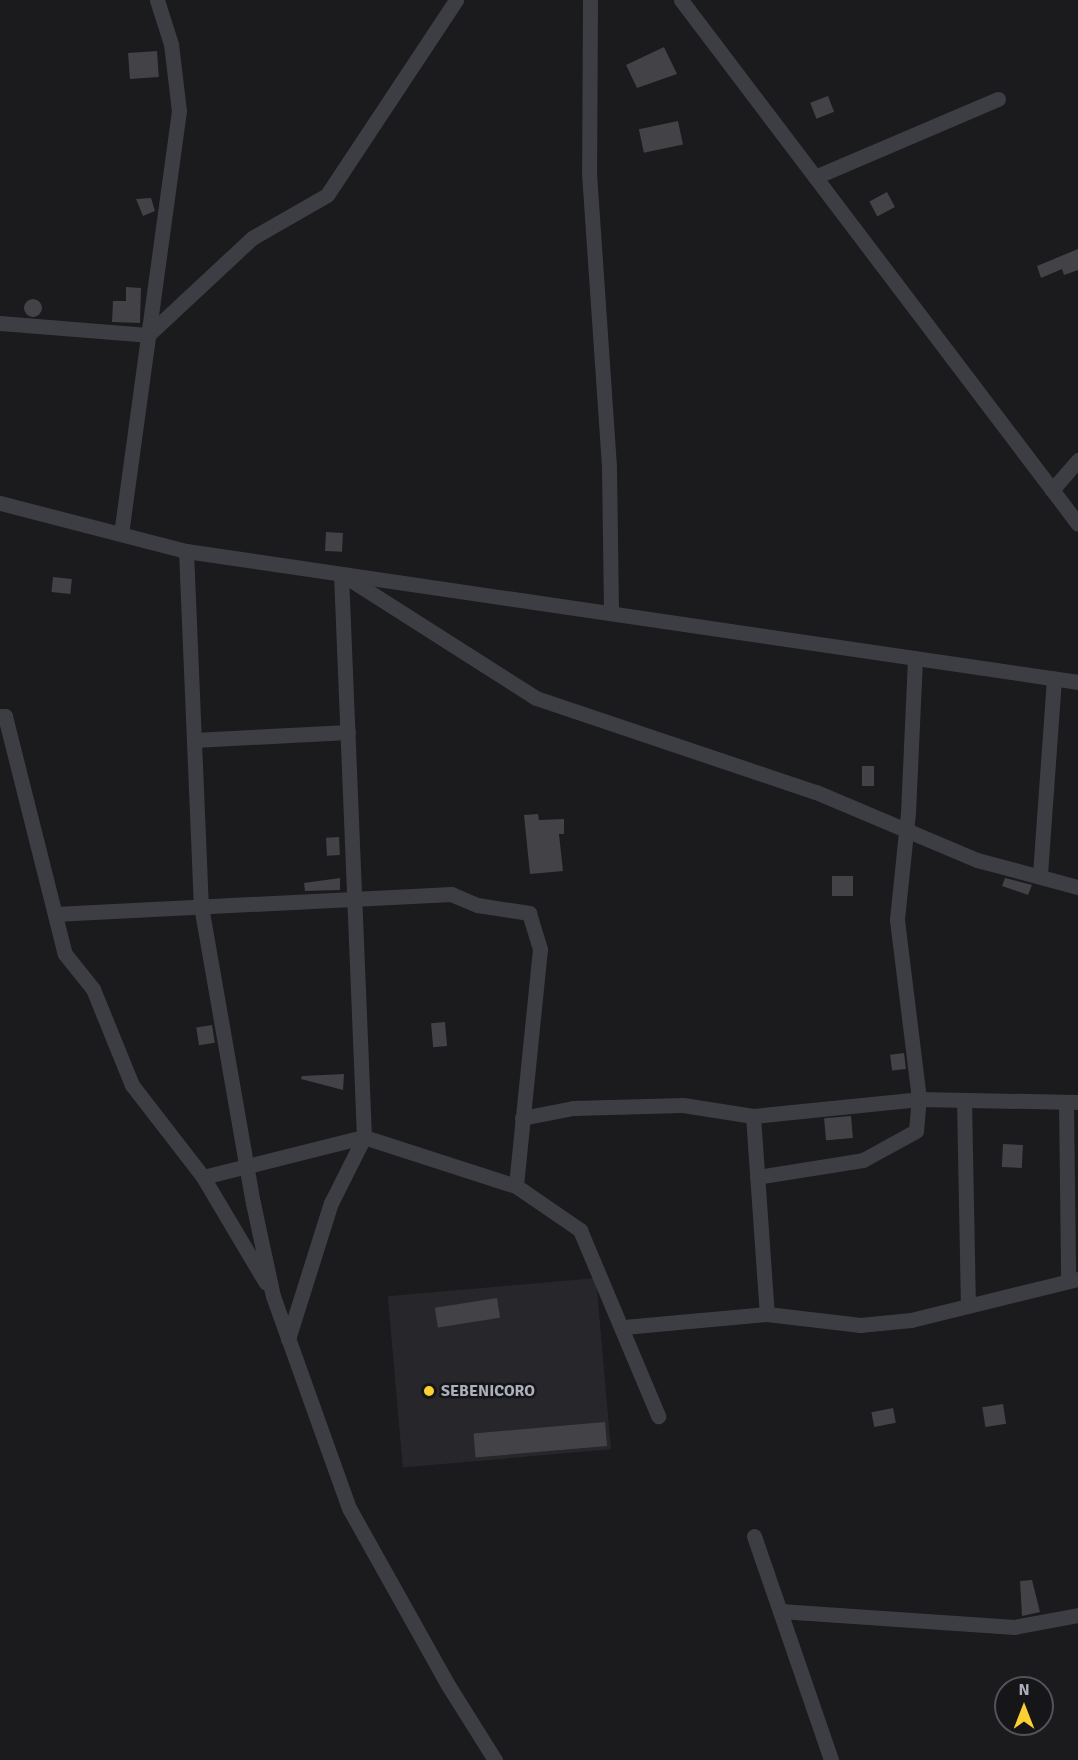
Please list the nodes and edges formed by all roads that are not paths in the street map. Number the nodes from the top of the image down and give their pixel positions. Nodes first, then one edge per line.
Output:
1 (157, 0) edge
2 (456, 0) edge
3 (590, 0) edge
4 (681, 0) edge
5 (998, 99) dead end
6 (815, 177) junction
7 (0, 323) edge
8 (148, 335) junction
9 (1078, 460) edge
10 (1052, 489) junction
11 (0, 503) edge
12 (1078, 524) edge
13 (121, 534) junction
14 (186, 551) junction
15 (341, 574) junction
16 (611, 613) junction
17 (915, 658) junction
18 (1054, 678) junction
19 (1078, 682) edge
20 (0, 716) edge
21 (348, 732) junction
22 (194, 740) junction
23 (905, 832) junction
24 (1040, 874) junction
25 (1078, 887) edge
26 (355, 898) junction
27 (201, 906) junction
28 (55, 914) junction
29 (919, 1099) junction
30 (964, 1100) junction
31 (1072, 1103) edge
32 (753, 1116) junction
33 (522, 1118) junction
34 (364, 1137) junction
35 (247, 1166) junction
36 (203, 1177) junction
37 (757, 1177) junction
38 (516, 1186) junction
39 (1073, 1279) edge
40 (273, 1296) junction
41 (968, 1305) junction
42 (767, 1314) junction
43 (624, 1327) junction
44 (288, 1339) junction
45 (658, 1416) dead end
46 (754, 1536) dead end
47 (780, 1611) junction
48 (1078, 1615) edge
49 (495, 1760) edge
50 (831, 1760) edge

1 - 8 street
2 - 8 street
3 - 16 street
4 - 6 street
5 - 6 street
6 - 10 street
7 - 8 street
8 - 13 street
9 - 10 street
10 - 12 street
11 - 13 street
13 - 14 street
14 - 15 street
14 - 22 street
15 - 16 street
15 - 21 street
15 - 23 street
16 - 17 street
17 - 18 street
17 - 23 street
18 - 19 street
18 - 24 street
20 - 28 street
21 - 22 street
21 - 26 street
22 - 27 street
23 - 24 street
23 - 29 street
24 - 25 street
26 - 27 street
26 - 33 street
26 - 34 street
27 - 28 street
27 - 35 street
28 - 36 street
29 - 30 street
29 - 32 street
29 - 37 street
30 - 31 street
30 - 41 street
31 - 39 street
32 - 33 street
32 - 37 street
33 - 38 street
34 - 35 street
34 - 38 street
34 - 44 street
35 - 36 street
35 - 40 street
36 - 40 street
37 - 42 street
38 - 43 street
39 - 41 street
40 - 44 street
41 - 42 street
42 - 43 street
43 - 45 street
44 - 49 street
46 - 47 street
47 - 48 street
47 - 50 street

